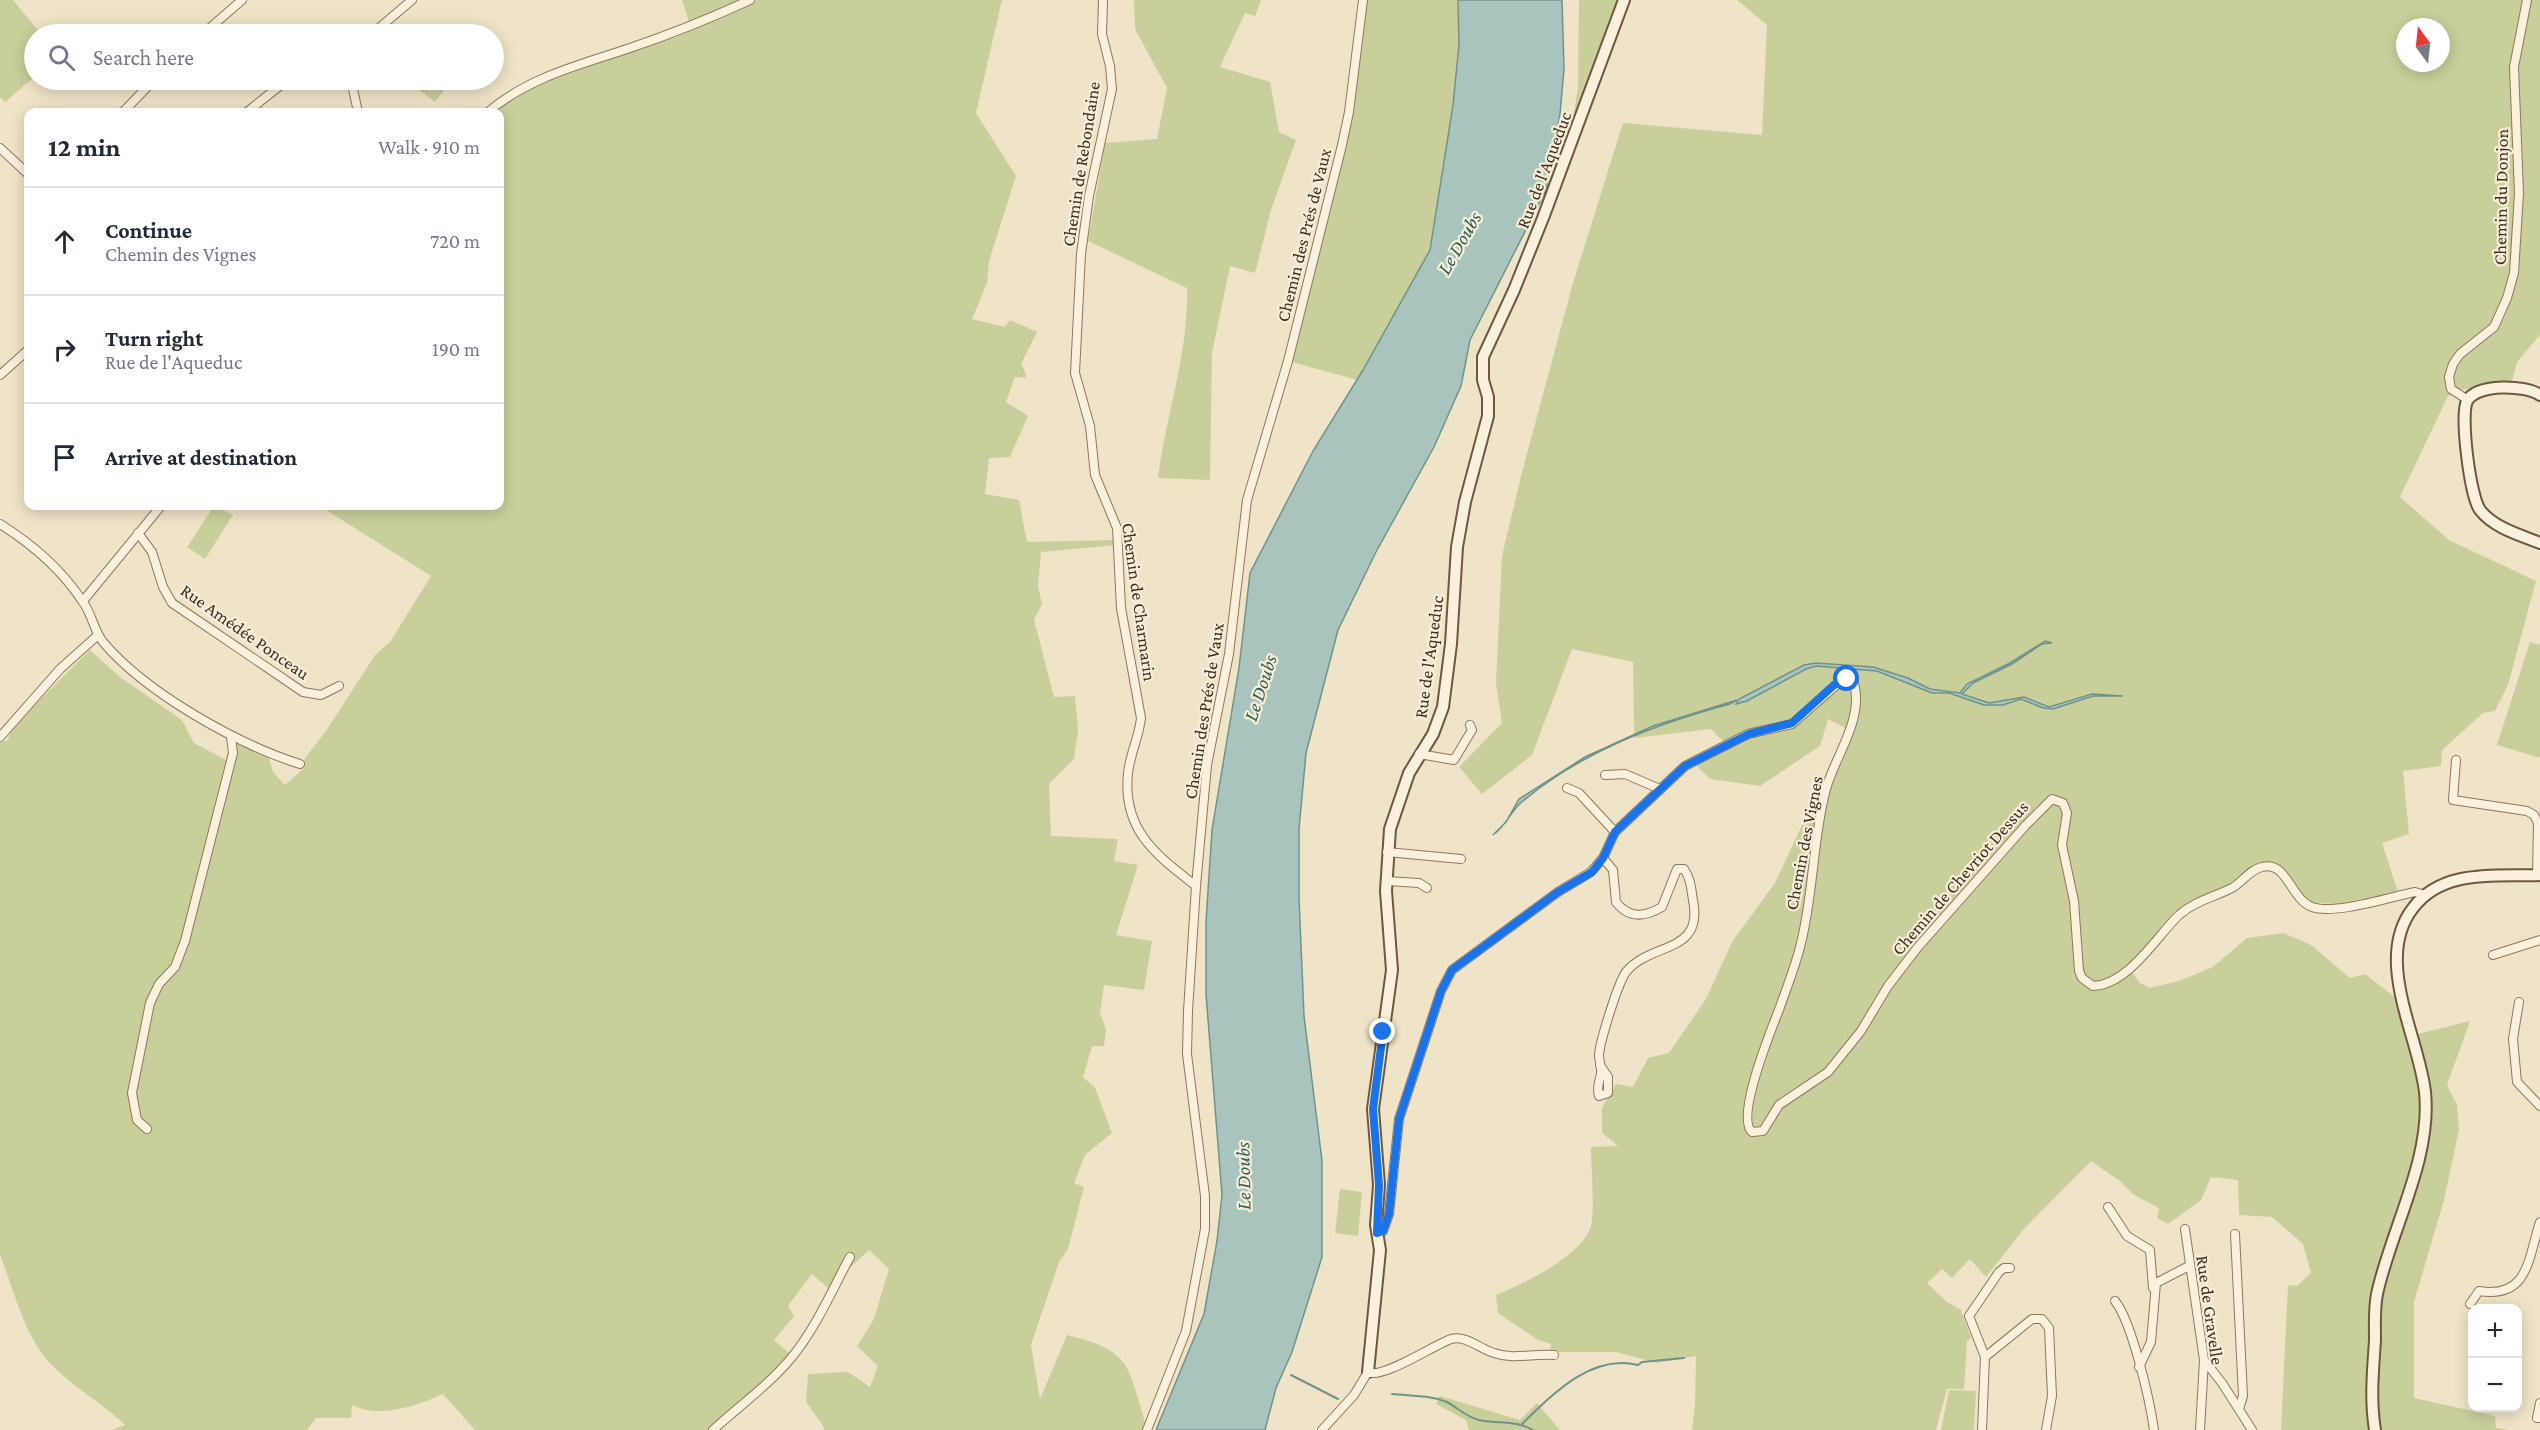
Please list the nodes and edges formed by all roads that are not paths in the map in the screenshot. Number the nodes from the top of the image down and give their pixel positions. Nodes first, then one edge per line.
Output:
1 (412, 0) edge
2 (750, 0) edge
3 (1103, 0) edge
4 (1363, 0) edge
5 (1624, 0) edge
6 (2527, 0) edge
7 (238, 2) edge
8 (214, 24) edge
9 (384, 24) edge
10 (144, 90) edge
11 (274, 90) edge
12 (353, 90) edge
13 (127, 108) edge
14 (252, 108) edge
15 (357, 108) edge
16 (493, 108) edge
17 (0, 148) edge
18 (24, 170) edge
19 (1077, 299) joint
20 (24, 353) edge
21 (3, 366) edge
22 (0, 375) edge
23 (2540, 395) edge
24 (2468, 400) junction
25 (158, 510) edge
26 (0, 524) edge
27 (138, 533) junction
28 (2540, 543) edge
29 (83, 601) junction
30 (98, 635) junction
31 (339, 686) dead end
32 (1470, 725) dead end
33 (0, 736) edge
34 (231, 737) junction
35 (1419, 754) junction
36 (2456, 760) dead end
37 (300, 764) dead end
38 (1605, 775) dead end
39 (1568, 788) dead end
40 (1660, 789) junction
41 (1615, 832) junction
42 (1387, 852) junction
43 (1603, 858) junction
44 (1461, 860) dead end
45 (2538, 875) edge
46 (1387, 881) junction
47 (1196, 886) junction
48 (1427, 888) dead end
49 (2425, 895) junction
50 (2540, 940) edge
51 (2493, 955) dead end
52 (2519, 1002) dead end
53 (1600, 1065) dead end
54 (2540, 1107) edge
55 (147, 1129) dead end
56 (1763, 1131) joint
57 (2108, 1207) dead end
58 (2540, 1222) edge
59 (2185, 1229) dead end
60 (1377, 1233) junction
61 (2235, 1234) dead end
62 (850, 1257) dead end
63 (2189, 1266) junction
64 (2010, 1268) dead end
65 (2153, 1289) junction
66 (2115, 1301) dead end
67 (2470, 1304) dead end
68 (1554, 1355) dead end
69 (1985, 1356) junction
70 (2205, 1360) junction
71 (2139, 1367) junction
72 (1368, 1372) junction
73 (2222, 1383) junction
74 (2204, 1386) junction
75 (2540, 1403) edge
76 (2239, 1409) junction
77 (2539, 1418) edge
78 (2245, 1419) junction
79 (713, 1430) edge
80 (1147, 1430) edge
81 (1322, 1430) edge
82 (1982, 1430) edge
83 (2046, 1430) edge
84 (2154, 1430) edge
85 (2200, 1430) edge
86 (2244, 1430) edge
87 (2252, 1430) edge
88 (2375, 1430) edge

1 - 9 street
2 - 16 street
3 - 19 street, Chemin de Rebondaine
4 - 47 street, Chemin des Prés de Vaux
5 - 35 street, Rue de l'Aqueduc
6 - 24 street, Chemin du Donjon
7 - 8 street
10 - 13 street
11 - 14 street
12 - 15 street
17 - 18 street
19 - 47 street, Chemin de Charmarin
20 - 21 street
21 - 22 street
23 - 24 street
24 - 28 street
25 - 27 street
26 - 29 street
27 - 29 street
27 - 31 street, Rue Amédée Ponceau
29 - 30 street
30 - 33 street
30 - 34 street
32 - 35 street
34 - 37 street
34 - 55 street
35 - 42 street, Rue de l'Aqueduc
36 - 45 street
38 - 40 street
39 - 41 street
40 - 41 street, Chemin des Vignes
40 - 56 street, Chemin des Vignes
41 - 43 street, Chemin des Vignes
42 - 44 street
42 - 46 street, Rue de l'Aqueduc
43 - 53 street
43 - 60 street, Chemin des Vignes
45 - 49 street
46 - 48 street
46 - 60 street, Rue de l'Aqueduc
47 - 80 street, Chemin des Prés de Vaux
49 - 56 street, Chemin de Chevriot Dessus
49 - 88 street
50 - 51 street
52 - 54 street
57 - 65 street
58 - 67 street
59 - 63 street, Rue de Gravelle
60 - 72 street, Rue de l'Aqueduc
61 - 76 street
62 - 79 street
63 - 65 street
63 - 70 street, Rue de Gravelle
64 - 69 street
65 - 71 street
66 - 71 street
68 - 72 street
69 - 82 street
69 - 83 street
70 - 73 street
70 - 74 street, Rue de Gravelle
71 - 84 street
72 - 81 street
73 - 74 street
73 - 76 street
74 - 85 street, Rue de Gravelle
75 - 77 street
76 - 78 street
78 - 86 street
78 - 87 street

